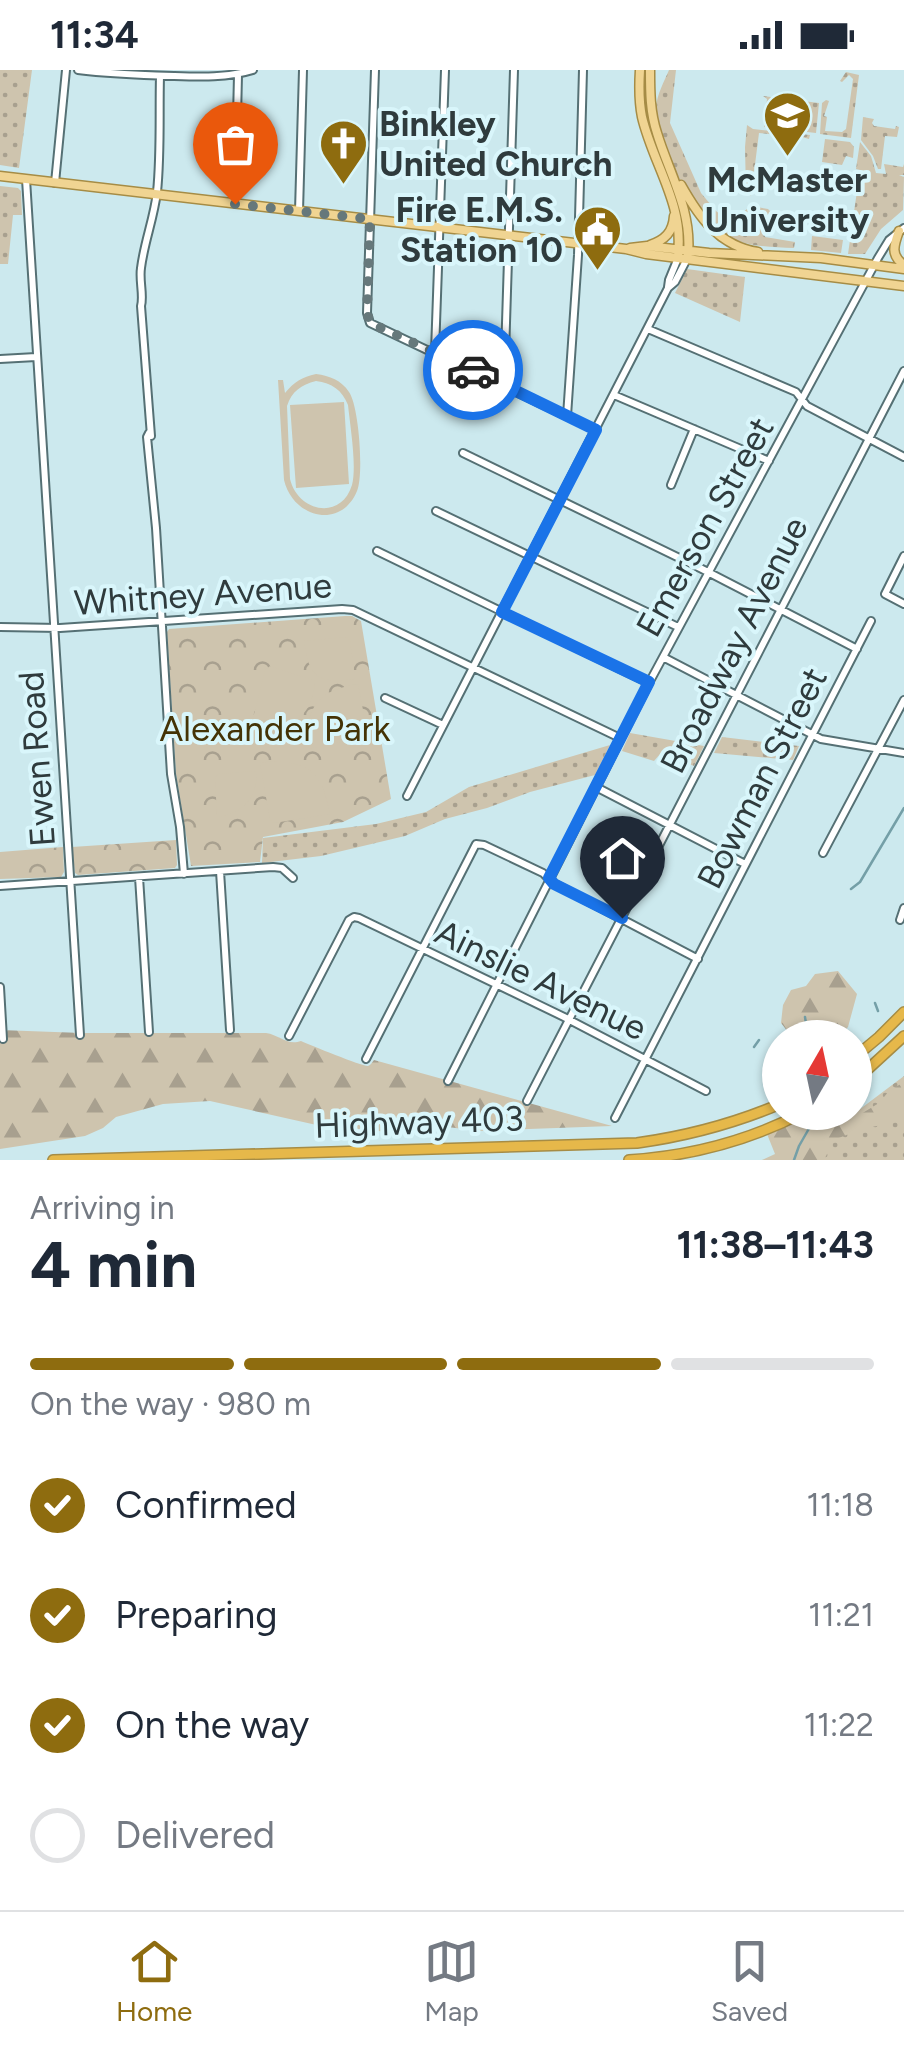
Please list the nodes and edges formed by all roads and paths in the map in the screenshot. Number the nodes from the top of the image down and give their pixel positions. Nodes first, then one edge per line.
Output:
1 (66, 70) edge
2 (78, 70) edge
3 (253, 70) edge
4 (303, 70) edge
5 (375, 70) edge
6 (445, 70) edge
7 (514, 70) edge
8 (583, 70) edge
9 (640, 70) edge
10 (650, 70) edge
11 (177, 73) edge
12 (238, 75) junction
13 (160, 76) junction
14 (669, 164) junction
15 (0, 176) edge
16 (26, 179) junction
17 (55, 183) junction
18 (157, 194) junction
19 (235, 204) junction
20 (674, 207) junction
21 (299, 211) junction
22 (370, 219) junction
23 (440, 227) junction
24 (901, 230) edge
25 (509, 235) junction
26 (578, 243) junction
27 (647, 246) junction
28 (626, 249) junction
29 (683, 254) junction
30 (811, 258) junction
31 (874, 265) junction
32 (904, 267) edge
33 (866, 281) junction
34 (904, 286) edge
35 (648, 329) junction
36 (436, 352) junction
37 (36, 357) junction
38 (0, 359) edge
39 (904, 372) edge
40 (504, 386) junction
41 (614, 395) junction
42 (802, 401) junction
43 (567, 416) junction
44 (694, 429) junction
45 (596, 430) junction
46 (869, 438) junction
47 (463, 453) dead end
48 (904, 457) edge
49 (769, 461) junction
50 (671, 485) dead end
51 (560, 500) junction
52 (436, 511) dead end
53 (377, 551) dead end
54 (530, 556) junction
55 (904, 556) edge
56 (708, 572) junction
57 (904, 604) edge
58 (780, 611) junction
59 (502, 612) junction
60 (871, 621) dead end
61 (161, 622) junction
62 (0, 627) edge
63 (678, 627) junction
64 (54, 628) junction
65 (856, 649) junction
66 (663, 657) junction
67 (473, 667) junction
68 (649, 682) junction
69 (737, 695) junction
70 (385, 698) dead end
71 (904, 700) edge
72 (443, 725) junction
73 (812, 735) junction
74 (620, 738) junction
75 (878, 749) junction
76 (904, 753) edge
77 (596, 786) junction
78 (406, 796) dead end
79 (670, 825) junction
80 (822, 853) dead end
81 (745, 864) junction
82 (220, 871) junction
83 (184, 874) junction
84 (140, 877) junction
85 (292, 878) dead end
86 (549, 878) junction
87 (70, 881) junction
88 (0, 886) edge
89 (904, 908) edge
90 (622, 918) junction
91 (900, 920) dead end
92 (422, 949) junction
93 (698, 959) junction
94 (496, 984) junction
95 (0, 987) edge
96 (904, 1012) edge
97 (569, 1020) junction
98 (230, 1030) dead end
99 (149, 1032) dead end
100 (80, 1035) dead end
101 (290, 1036) dead end
102 (904, 1036) edge
103 (3, 1038) dead end
104 (872, 1043) edge
105 (366, 1059) dead end
106 (644, 1059) junction
107 (872, 1065) edge
108 (448, 1081) dead end
109 (706, 1091) dead end
110 (527, 1101) dead end
111 (762, 1111) edge
112 (614, 1118) dead end
113 (765, 1130) edge
114 (54, 1160) edge
115 (629, 1160) edge

1 - 17 street
2 - 13 street
3 - 12 street
4 - 21 street
5 - 22 street
6 - 23 street
7 - 25 street
8 - 26 street
9 - 20 main road
10 - 14 main road
11 - 12 street
11 - 13 street
12 - 19 street
13 - 18 street
14 - 29 main road
14 - 30 main road
15 - 16 main road
16 - 17 main road
16 - 37 street, Ewen Road
17 - 18 main road
18 - 19 main road
18 - 61 street
19 - 21 main road
20 - 27 main road
20 - 29 main road
21 - 22 main road
22 - 23 main road
22 - 36 street
23 - 25 main road
23 - 36 street
24 - 31 street, Emerson Street
24 - 32 main road
25 - 26 main road
25 - 40 street
26 - 28 main road
26 - 43 street
27 - 28 main road
27 - 29 main road
28 - 29 main road
29 - 30 main road
29 - 33 main road
29 - 35 street
30 - 31 main road
31 - 32 main road
31 - 33 street, Emerson Street
33 - 34 main road
33 - 42 street, Emerson Street
35 - 41 street
35 - 42 street
36 - 40 street
37 - 38 street
37 - 64 street, Ewen Road
39 - 46 street, Broadway Avenue
40 - 43 street
41 - 44 street
41 - 45 street
42 - 46 street
42 - 49 street, Emerson Street
43 - 45 street
44 - 49 street
44 - 50 street
45 - 51 street
46 - 48 street
46 - 58 street, Broadway Avenue
47 - 51 street
49 - 56 street, Emerson Street
51 - 54 street
51 - 56 street
52 - 54 street
53 - 59 street
54 - 59 street
54 - 63 street
55 - 57 street
56 - 58 street
56 - 63 street, Emerson Street
58 - 65 street
58 - 69 street, Broadway Avenue
59 - 67 street
59 - 68 street
60 - 65 street, Bowman Street
61 - 64 street, Whitney Avenue
61 - 67 street, Whitney Avenue
61 - 83 street
62 - 64 street, Whitney Avenue
63 - 66 street, Emerson Street
64 - 87 street, Ewen Road
65 - 73 street, Bowman Street
66 - 68 street, Emerson Street
66 - 69 street
67 - 72 street
67 - 74 street, Whitney Avenue
68 - 74 street, Emerson Street
69 - 73 street
69 - 79 street, Broadway Avenue
70 - 72 street
71 - 75 street
72 - 78 street
73 - 75 street
73 - 81 street, Bowman Street
74 - 77 street, Emerson Street
75 - 76 street
75 - 80 street
77 - 79 street
77 - 86 street, Emerson Street
79 - 81 street
79 - 90 street, Broadway Avenue
81 - 93 street, Bowman Street
82 - 83 street
82 - 85 street
82 - 98 street
83 - 84 street
84 - 87 street
84 - 99 street
86 - 90 street
86 - 92 street
86 - 94 street, Emerson Street
87 - 88 street
87 - 100 street, Ewen Road
89 - 91 street
90 - 93 street
90 - 97 street, Broadway Avenue
92 - 94 street, Ainslie Avenue
92 - 101 street, Ainslie Avenue
92 - 105 street
93 - 106 street, Bowman Street
94 - 97 street, Ainslie Avenue
94 - 108 street, Emerson Street
95 - 103 street
96 - 104 highway
97 - 106 street, Ainslie Avenue
97 - 110 street, Broadway Avenue
102 - 107 highway
106 - 109 street, Ainslie Avenue
106 - 112 street, Bowman Street
111 - 114 highway, Highway 403
113 - 115 highway

